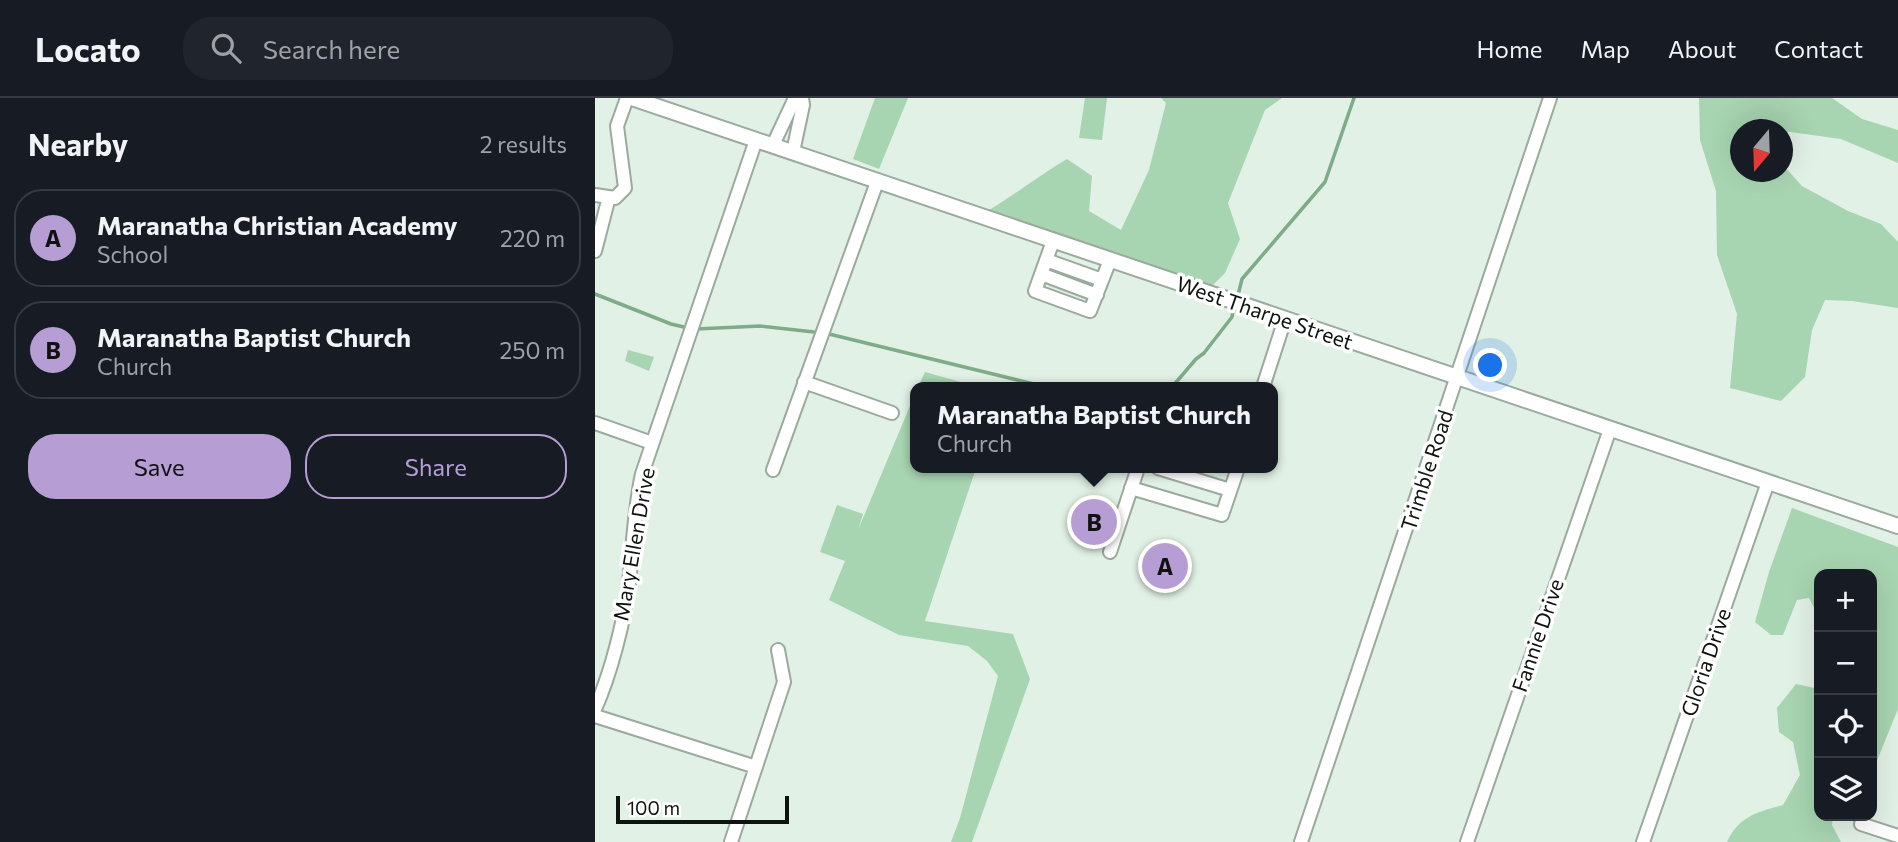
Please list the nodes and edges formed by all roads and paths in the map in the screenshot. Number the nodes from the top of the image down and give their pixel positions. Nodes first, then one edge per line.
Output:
1 (630, 98) edge
2 (795, 98) edge
3 (802, 98) edge
4 (1550, 98) edge
5 (756, 140) junction
6 (773, 145) junction
7 (793, 152) junction
8 (877, 182) junction
9 (595, 195) edge
10 (609, 197) junction
11 (1053, 241) junction
12 (595, 251) edge
13 (1046, 260) junction
14 (1109, 260) junction
15 (1102, 280) junction
16 (1286, 319) junction
17 (1457, 377) junction
18 (804, 382) junction
19 (1265, 382) edge
20 (892, 413) dead end
21 (595, 423) edge
22 (1609, 429) junction
23 (652, 443) junction
24 (773, 470) dead end
25 (1136, 473) edge
26 (1174, 473) edge
27 (1235, 473) edge
28 (1768, 482) junction
29 (1131, 488) junction
30 (1230, 490) junction
31 (1898, 526) edge
32 (1110, 552) dead end
33 (778, 650) dead end
34 (595, 709) edge
35 (595, 716) edge
36 (756, 767) junction
37 (1861, 824) dead end
38 (1898, 836) edge
39 (731, 842) edge
40 (1301, 842) edge
41 (1467, 842) edge
42 (1643, 842) edge

1 - 5 main road, West Tharpe Street
1 - 10 street
2 - 6 street
3 - 7 street
4 - 17 street, Trimble Road
5 - 6 main road, West Tharpe Street
5 - 23 street, Mary Ellen Drive
6 - 7 main road, West Tharpe Street
7 - 8 main road, West Tharpe Street
8 - 11 main road, West Tharpe Street
8 - 18 street
9 - 10 street
10 - 12 street
11 - 13 street
11 - 14 main road, West Tharpe Street
13 - 15 street
13 - 15 street
14 - 15 street
14 - 16 main road, West Tharpe Street
16 - 17 main road, West Tharpe Street
16 - 19 street
17 - 22 main road, West Tharpe Street
17 - 40 street, Trimble Road
18 - 20 street
18 - 24 street
21 - 23 street
22 - 28 main road, West Tharpe Street
22 - 41 street, Fannie Drive
23 - 34 street, Mary Ellen Drive
25 - 29 street
26 - 30 street
27 - 30 street
28 - 31 main road, West Tharpe Street
28 - 42 street, Gloria Drive
29 - 30 street
29 - 32 street
33 - 36 street
35 - 36 street
36 - 39 street
37 - 38 street

